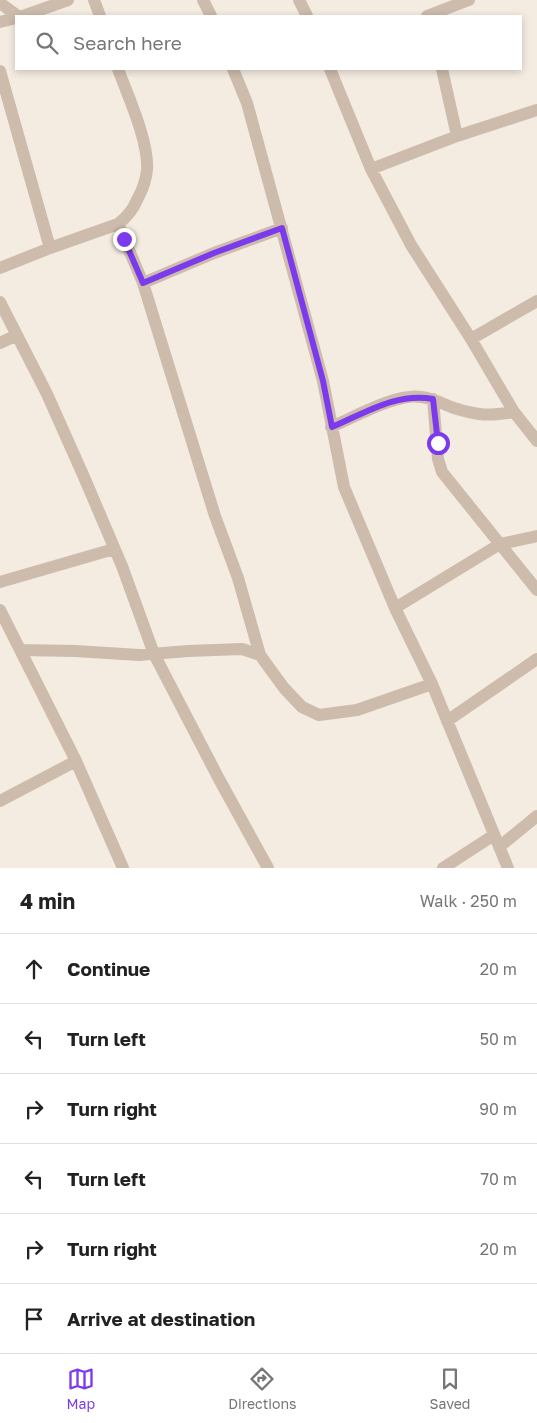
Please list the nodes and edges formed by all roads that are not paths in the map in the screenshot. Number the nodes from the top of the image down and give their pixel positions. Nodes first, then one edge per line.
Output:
1 (68, 0) edge
2 (94, 0) edge
3 (204, 0) edge
4 (299, 0) edge
5 (469, 0) edge
6 (0, 3) edge
7 (15, 15) edge
8 (26, 15) edge
9 (100, 15) edge
10 (210, 15) edge
11 (306, 15) edge
12 (432, 15) edge
13 (15, 18) edge
14 (0, 22) edge
15 (118, 70) edge
16 (233, 70) edge
17 (330, 70) edge
18 (442, 70) edge
19 (0, 71) edge
20 (537, 110) edge
21 (457, 136) junction
22 (371, 169) junction
23 (118, 224) junction
24 (282, 228) junction
25 (50, 248) junction
26 (0, 268) edge
27 (143, 283) junction
28 (537, 301) edge
29 (0, 302) edge
30 (17, 335) junction
31 (472, 339) junction
32 (0, 343) edge
33 (433, 399) junction
34 (514, 412) junction
35 (332, 427) junction
36 (537, 441) edge
37 (537, 536) edge
38 (500, 544) junction
39 (114, 549) junction
40 (0, 582) edge
41 (537, 590) edge
42 (395, 608) junction
43 (0, 610) edge
44 (5, 630) edge
45 (20, 650) junction
46 (154, 654) junction
47 (260, 655) junction
48 (537, 659) edge
49 (432, 684) junction
50 (447, 720) junction
51 (76, 761) junction
52 (0, 801) edge
53 (537, 816) edge
54 (496, 841) junction
55 (123, 868) edge
56 (268, 868) edge
57 (443, 868) edge
58 (508, 868) edge

1 - 8 street
2 - 9 street
3 - 10 street
4 - 11 street
5 - 12 street
6 - 7 street
13 - 14 street
15 - 23 street
16 - 24 street
17 - 22 street
18 - 21 street
19 - 25 street
20 - 21 street
21 - 22 street
22 - 31 street
23 - 25 street
23 - 27 street
24 - 27 street
24 - 35 street
25 - 26 street
27 - 47 street
28 - 31 street
29 - 30 street
30 - 32 street
30 - 39 street
31 - 34 street
33 - 34 street
33 - 35 street
33 - 38 street
34 - 36 street
35 - 42 street
37 - 38 street
38 - 41 street
38 - 42 street
39 - 40 street
39 - 46 street
42 - 49 street
43 - 44 street
44 - 45 street
45 - 46 street
45 - 51 street
46 - 47 street
46 - 56 street
47 - 49 street
48 - 50 street
49 - 50 street
50 - 54 street
51 - 52 street
51 - 55 street
53 - 54 street
54 - 57 street
54 - 58 street

